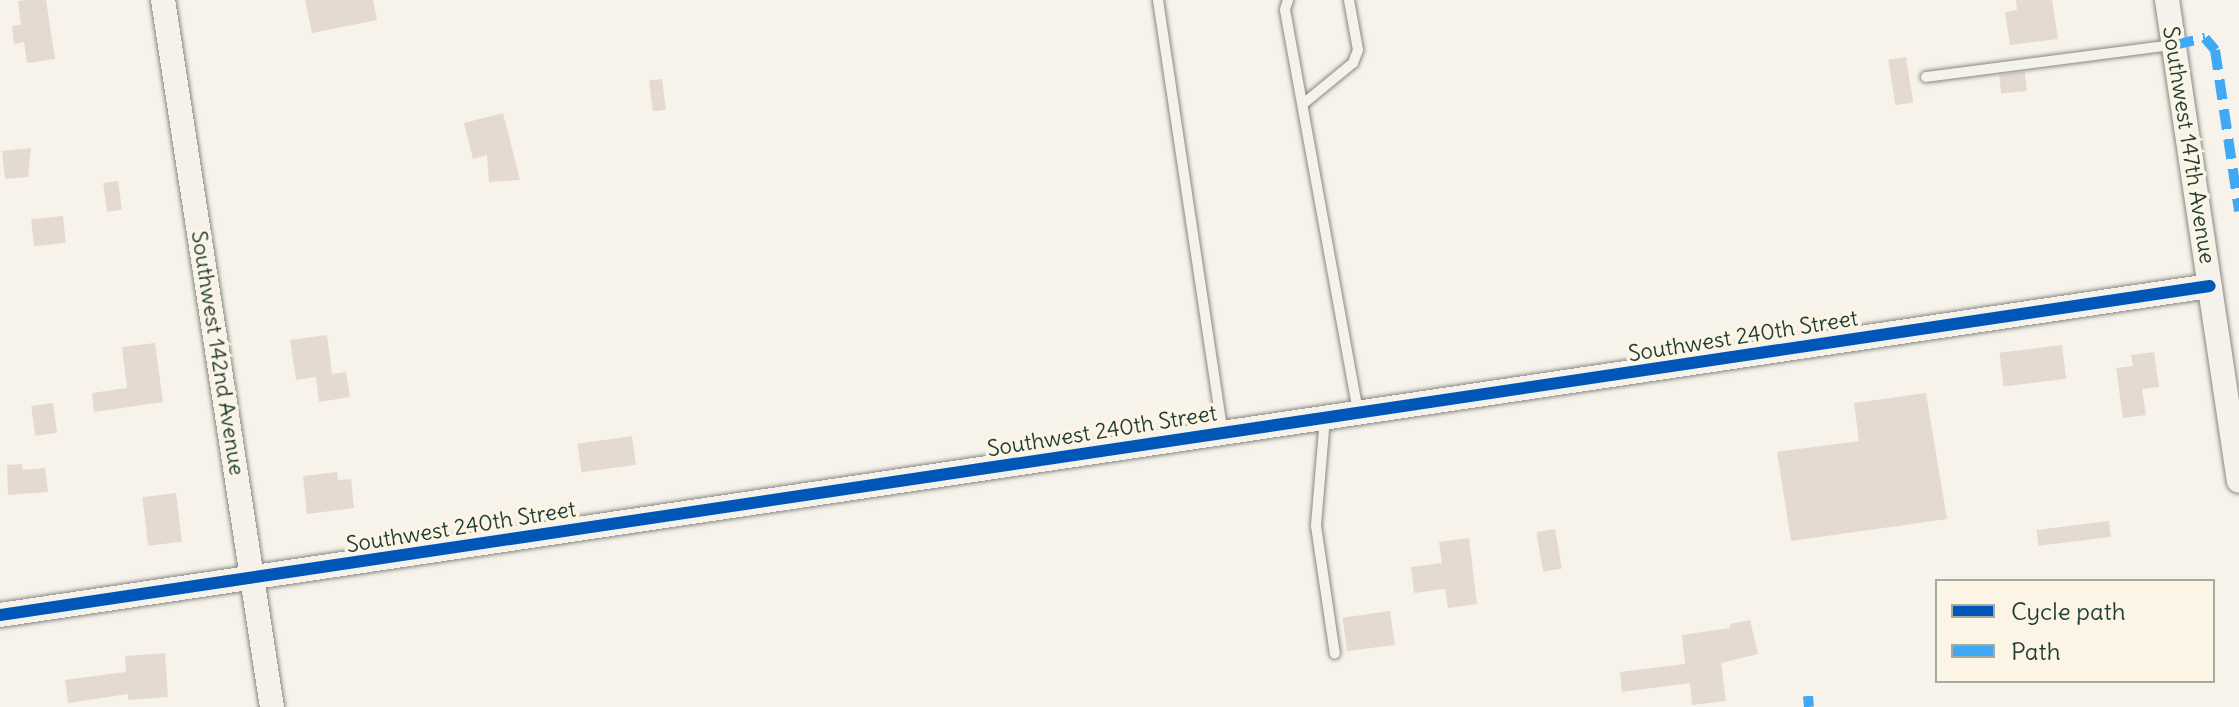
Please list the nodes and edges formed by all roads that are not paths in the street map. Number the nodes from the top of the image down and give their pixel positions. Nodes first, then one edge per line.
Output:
1 (163, 0) edge
2 (1158, 0) edge
3 (1288, 0) edge
4 (1349, 0) edge
5 (2167, 0) edge
6 (2174, 45) junction
7 (1926, 77) dead end
8 (1303, 104) junction
9 (2210, 286) junction
10 (2233, 396) edge
11 (1358, 413) junction
12 (1325, 418) junction
13 (1223, 434) junction
14 (2239, 481) edge
15 (253, 579) junction
16 (0, 615) edge
17 (1335, 654) dead end
18 (272, 707) edge

1 - 15 street, Southwest 142nd Avenue
2 - 13 lane
3 - 8 lane
4 - 8 lane
5 - 6 street, Southwest 147th Avenue
6 - 7 lane
6 - 9 street, Southwest 147th Avenue
8 - 11 lane
9 - 10 street, Southwest 147th Avenue
9 - 11 street, Southwest 240th Street
10 - 14 street, Southwest 147th Avenue
11 - 12 street, Southwest 240th Street
12 - 13 street, Southwest 240th Street
12 - 17 lane
13 - 15 street, Southwest 240th Street
15 - 16 street, Southwest 240th Street
15 - 18 street, Southwest 142nd Avenue

